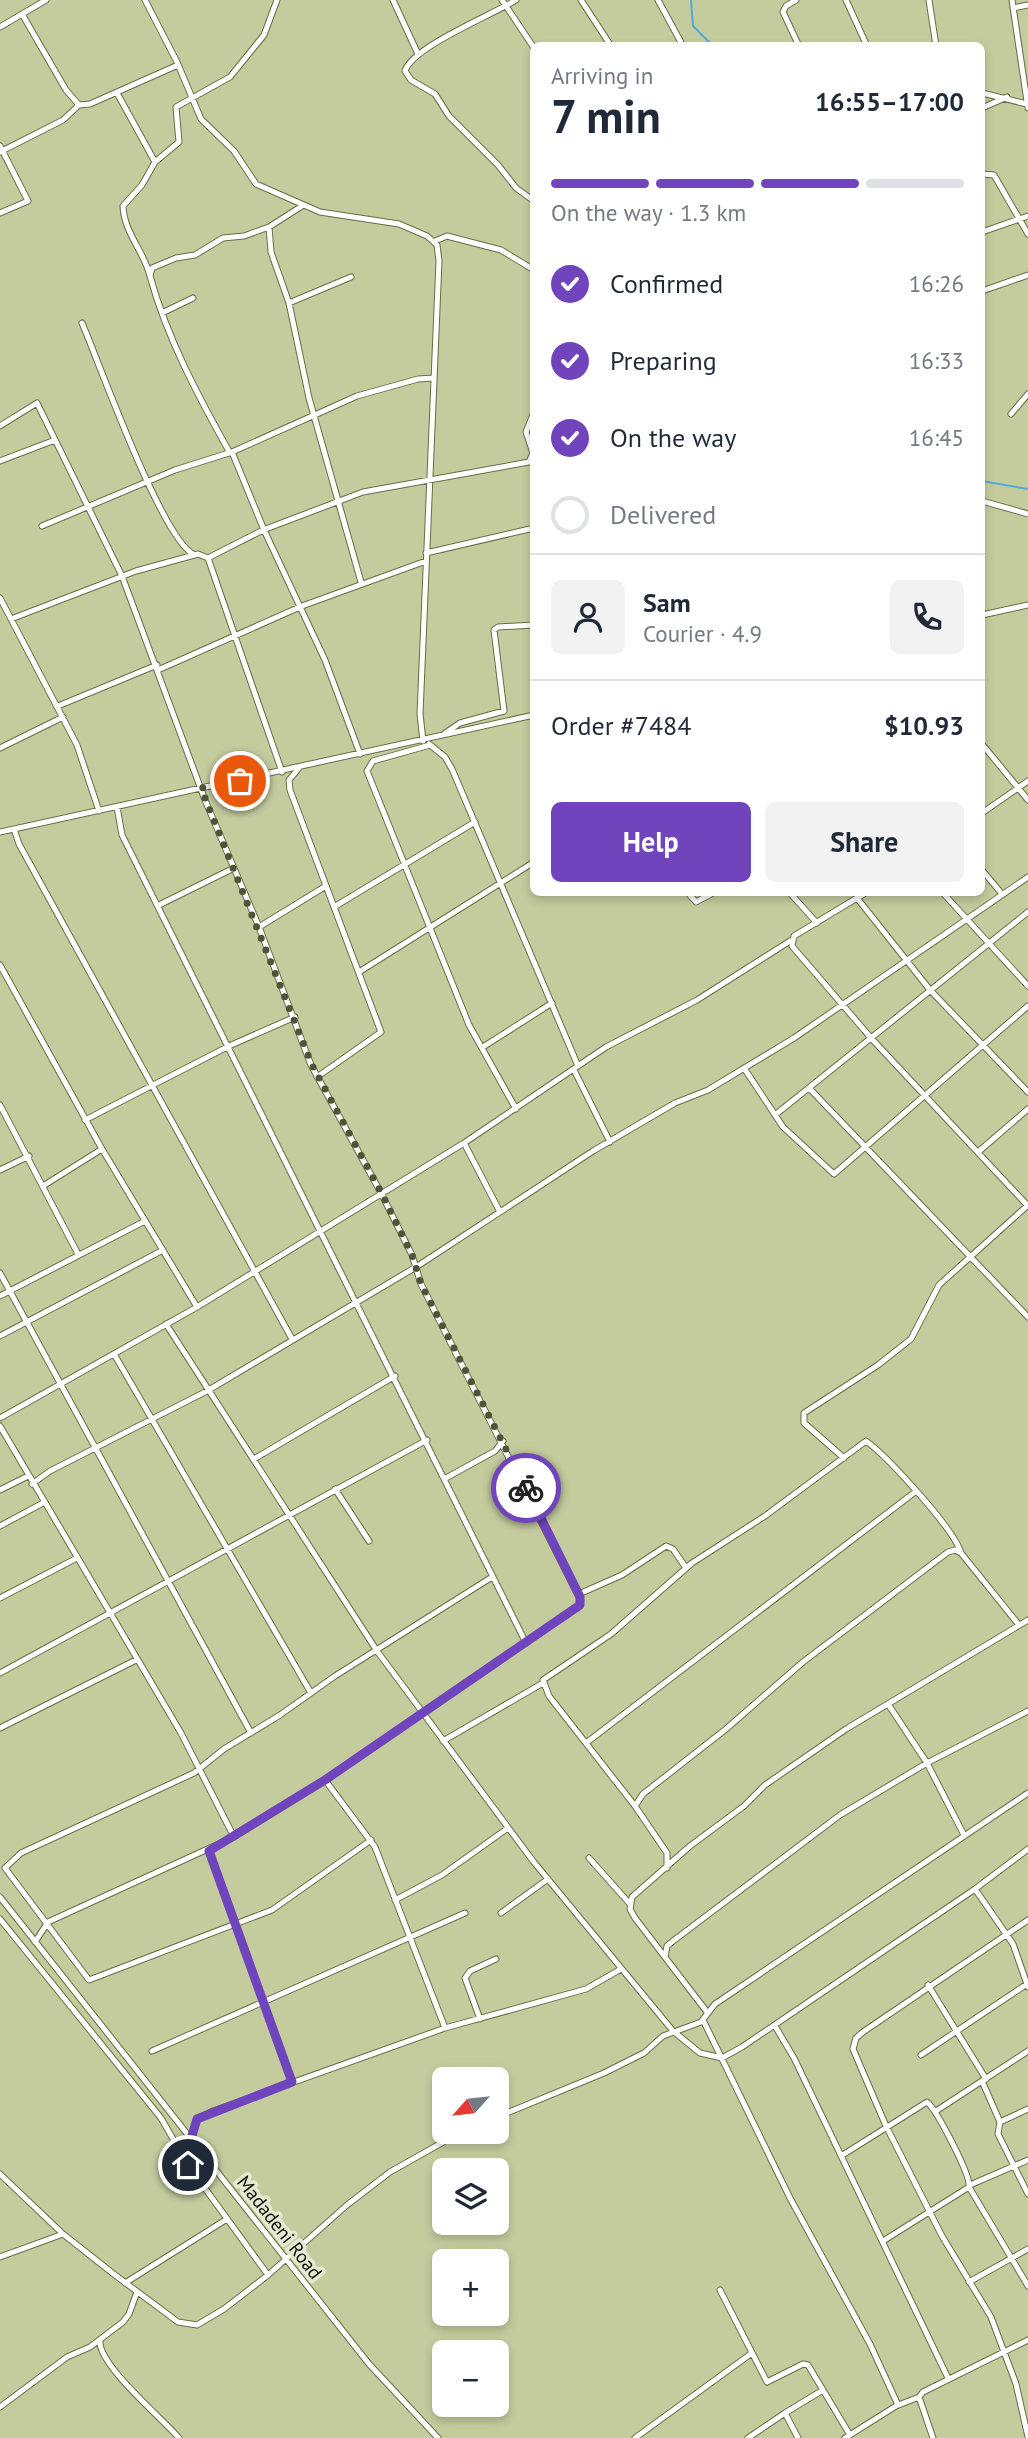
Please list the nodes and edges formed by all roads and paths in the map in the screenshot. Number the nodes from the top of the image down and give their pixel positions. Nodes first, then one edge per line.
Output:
1 (46, 0) edge
2 (145, 0) edge
3 (277, 0) edge
4 (393, 0) edge
5 (516, 0) edge
6 (581, 0) edge
7 (658, 0) edge
8 (796, 0) edge
9 (846, 0) edge
10 (929, 0) edge
11 (1012, 0) edge
12 (504, 3) edge
13 (1028, 5) edge
14 (1013, 8) junction
15 (22, 14) junction
16 (0, 27) edge
17 (530, 42) edge
18 (608, 42) edge
19 (681, 42) edge
20 (797, 42) edge
21 (865, 42) edge
22 (935, 42) edge
23 (418, 54) junction
24 (178, 65) junction
25 (117, 93) junction
26 (985, 93) edge
27 (191, 97) junction
28 (1007, 97) junction
29 (79, 105) junction
30 (1028, 106) edge
31 (985, 107) edge
32 (1, 149) edge
33 (155, 162) junction
34 (985, 174) edge
35 (530, 198) edge
36 (302, 206) junction
37 (0, 214) edge
38 (1028, 216) edge
39 (1020, 219) junction
40 (269, 228) junction
41 (985, 231) edge
42 (1028, 234) edge
43 (435, 241) junction
44 (530, 268) edge
45 (1028, 275) edge
46 (150, 276) junction
47 (351, 277) dead end
48 (985, 290) edge
49 (192, 298) dead end
50 (289, 303) junction
51 (162, 313) junction
52 (82, 323) dead end
53 (434, 378) junction
54 (1028, 394) edge
55 (315, 414) junction
56 (1011, 414) dead end
57 (530, 422) edge
58 (0, 426) edge
59 (55, 440) junction
60 (530, 444) edge
61 (231, 452) junction
62 (0, 461) edge
63 (530, 461) edge
64 (147, 481) junction
65 (430, 481) junction
66 (339, 500) junction
67 (985, 502) edge
68 (88, 506) junction
69 (1028, 514) edge
70 (42, 526) dead end
71 (530, 529) edge
72 (264, 530) junction
73 (426, 553) junction
74 (195, 555) junction
75 (208, 558) junction
76 (426, 561) junction
77 (122, 576) junction
78 (361, 582) junction
79 (0, 598) edge
80 (1028, 605) edge
81 (302, 606) junction
82 (985, 614) edge
83 (10, 619) junction
84 (530, 625) edge
85 (237, 637) junction
86 (158, 667) junction
87 (58, 706) junction
88 (530, 716) edge
89 (63, 717) junction
90 (443, 736) junction
91 (426, 741) junction
92 (0, 748) edge
93 (985, 748) edge
94 (360, 754) junction
95 (299, 768) junction
96 (282, 772) junction
97 (1028, 781) edge
98 (201, 788) junction
99 (1019, 788) junction
100 (1028, 800) edge
101 (117, 807) junction
102 (99, 811) junction
103 (985, 811) edge
104 (475, 822) junction
105 (14, 829) junction
106 (0, 832) edge
107 (530, 864) edge
108 (404, 865) junction
109 (234, 868) junction
110 (985, 874) edge
111 (1028, 877) edge
112 (499, 882) junction
113 (326, 886) junction
114 (1002, 894) junction
115 (692, 896) edge
116 (709, 896) edge
117 (793, 896) edge
118 (860, 896) edge
119 (945, 896) edge
120 (857, 898) junction
121 (159, 905) junction
122 (334, 907) junction
123 (1028, 912) edge
124 (965, 920) junction
125 (817, 923) junction
126 (430, 927) junction
127 (259, 928) junction
128 (790, 941) junction
129 (988, 943) junction
130 (905, 960) junction
131 (0, 965) edge
132 (359, 972) junction
133 (1028, 986) edge
134 (930, 990) junction
135 (552, 1003) junction
136 (840, 1003) junction
137 (1028, 1006) edge
138 (295, 1017) junction
139 (871, 1038) junction
140 (984, 1045) junction
141 (229, 1046) junction
142 (483, 1047) junction
143 (576, 1068) junction
144 (744, 1068) junction
145 (317, 1077) junction
146 (152, 1086) junction
147 (809, 1088) junction
148 (1028, 1092) edge
149 (925, 1096) junction
150 (0, 1105) edge
151 (516, 1109) junction
152 (1028, 1109) edge
153 (775, 1115) junction
154 (85, 1119) junction
155 (610, 1142) junction
156 (464, 1143) junction
157 (866, 1146) junction
158 (102, 1149) junction
159 (978, 1152) junction
160 (29, 1156) junction
161 (0, 1170) edge
162 (43, 1186) junction
163 (382, 1194) junction
164 (1028, 1205) edge
165 (500, 1212) junction
166 (145, 1221) junction
167 (322, 1230) junction
168 (163, 1250) junction
169 (78, 1254) junction
170 (970, 1255) junction
171 (416, 1267) junction
172 (254, 1272) junction
173 (0, 1273) edge
174 (10, 1290) junction
175 (0, 1296) edge
176 (357, 1303) junction
177 (197, 1307) junction
178 (1027, 1314) edge
179 (27, 1322) junction
180 (166, 1324) junction
181 (0, 1336) edge
182 (292, 1339) junction
183 (114, 1354) junction
184 (395, 1376) junction
185 (62, 1384) junction
186 (207, 1391) junction
187 (0, 1418) edge
188 (153, 1420) junction
189 (0, 1426) edge
190 (427, 1440) junction
191 (503, 1441) junction
192 (96, 1449) junction
193 (844, 1458) junction
194 (254, 1459) junction
195 (28, 1476) junction
196 (446, 1478) junction
197 (32, 1484) junction
198 (335, 1489) junction
199 (0, 1490) edge
200 (915, 1492) junction
201 (43, 1503) junction
202 (288, 1514) junction
203 (0, 1526) edge
204 (369, 1541) dead end
205 (227, 1548) junction
206 (961, 1553) junction
207 (75, 1559) junction
208 (686, 1568) junction
209 (492, 1577) junction
210 (169, 1580) junction
211 (579, 1594) junction
212 (0, 1598) edge
213 (108, 1614) junction
214 (1028, 1620) edge
215 (1020, 1625) junction
216 (526, 1643) junction
217 (377, 1651) junction
218 (136, 1660) junction
219 (0, 1672) edge
220 (543, 1683) junction
221 (311, 1693) junction
222 (888, 1704) junction
223 (1028, 1711) edge
224 (423, 1714) junction
225 (0, 1728) edge
226 (251, 1733) junction
227 (443, 1741) junction
228 (586, 1744) junction
229 (927, 1763) junction
230 (200, 1769) junction
231 (325, 1780) junction
232 (1028, 1793) edge
233 (635, 1806) junction
234 (508, 1828) junction
235 (964, 1835) junction
236 (234, 1837) junction
237 (371, 1840) junction
238 (1028, 1849) edge
239 (209, 1851) junction
240 (589, 1858) dead end
241 (0, 1860) edge
242 (5, 1866) junction
243 (667, 1868) junction
244 (548, 1879) junction
245 (975, 1889) junction
246 (0, 1897) edge
247 (395, 1900) junction
248 (630, 1904) junction
249 (465, 1913) dead end
250 (501, 1913) dead end
251 (0, 1920) edge
252 (1028, 1920) edge
253 (46, 1924) junction
254 (236, 1925) junction
255 (1007, 1934) junction
256 (410, 1937) junction
257 (35, 1942) junction
258 (665, 1958) junction
259 (496, 1959) dead end
260 (621, 1969) junction
261 (928, 1985) junction
262 (1027, 1985) edge
263 (263, 2002) junction
264 (707, 2012) junction
265 (480, 2019) junction
266 (704, 2020) junction
267 (775, 2025) junction
268 (445, 2028) junction
269 (957, 2029) junction
270 (673, 2031) junction
271 (152, 2051) dead end
272 (1028, 2051) edge
273 (921, 2055) dead end
274 (722, 2058) junction
275 (984, 2080) junction
276 (292, 2082) junction
277 (1028, 2109) edge
278 (936, 2111) junction
279 (509, 2112) edge
280 (1000, 2122) junction
281 (886, 2126) junction
282 (191, 2139) junction
283 (440, 2144) edge
284 (197, 2146) junction
285 (182, 2155) junction
286 (841, 2156) junction
287 (1028, 2160) edge
288 (1012, 2166) junction
289 (0, 2174) edge
290 (969, 2186) junction
291 (1028, 2194) edge
292 (929, 2211) junction
293 (227, 2219) junction
294 (63, 2234) junction
295 (883, 2241) junction
296 (1028, 2249) edge
297 (0, 2257) edge
298 (284, 2259) junction
299 (1011, 2259) junction
300 (268, 2275) junction
301 (969, 2282) junction
302 (125, 2283) junction
303 (1028, 2286) edge
304 (720, 2290) dead end
305 (137, 2292) junction
306 (1028, 2339) edge
307 (100, 2340) junction
308 (1006, 2350) junction
309 (752, 2353) junction
310 (948, 2378) junction
311 (823, 2390) junction
312 (919, 2397) junction
313 (898, 2405) junction
314 (0, 2407) edge
315 (785, 2413) junction
316 (847, 2436) edge
317 (1028, 2437) edge
318 (179, 2438) edge
319 (438, 2438) edge
320 (635, 2438) edge
321 (748, 2438) edge
322 (798, 2438) edge
323 (933, 2438) edge

1 - 15 street
2 - 24 street
3 - 27 street
4 - 23 street
5 - 12 street
6 - 18 street
7 - 19 street
8 - 20 street
9 - 21 street
10 - 22 street
11 - 14 street
12 - 17 street
12 - 23 street
13 - 14 street
14 - 30 street
15 - 16 street
15 - 29 street
23 - 35 street
24 - 25 street
24 - 27 street
25 - 29 street
25 - 33 street
26 - 28 street
27 - 33 street
27 - 36 street
28 - 30 street
28 - 31 street
29 - 32 street
32 - 37 street
33 - 46 street
34 - 39 street
36 - 40 street
36 - 43 street
38 - 39 street
39 - 41 street
39 - 42 street
40 - 46 street
40 - 50 street
43 - 44 street
43 - 53 street
45 - 48 street
46 - 51 street
47 - 50 street
49 - 51 street
50 - 55 street
51 - 61 street
52 - 64 street
53 - 55 street
53 - 65 street
54 - 56 street
55 - 61 street
55 - 66 street
57 - 60 street
58 - 59 street
59 - 62 street
59 - 68 street
61 - 64 street
61 - 72 street
63 - 65 street
64 - 68 street
64 - 74 street
65 - 66 street
65 - 73 street
66 - 72 street
66 - 78 street
67 - 69 street
68 - 70 street
68 - 77 street
71 - 73 street
72 - 75 street
72 - 81 street
73 - 76 street
74 - 75 street
74 - 77 street
75 - 85 street
76 - 78 street
76 - 91 street
77 - 83 street
77 - 86 street
78 - 81 street
79 - 83 street
80 - 82 street
81 - 85 street
81 - 94 street
83 - 87 street
84 - 90 street
85 - 86 street
85 - 96 street
86 - 87 street
86 - 98 street
87 - 89 street
88 - 90 street
89 - 92 street
89 - 102 street
90 - 91 street
91 - 94 street
91 - 104 street
91 - 108 street
93 - 99 street
94 - 95 street
95 - 96 street
95 - 113 street
96 - 98 street
97 - 99 street
98 - 101 street
98 - 109 street
99 - 100 street
99 - 103 street
101 - 102 street
101 - 121 street
102 - 105 street
104 - 108 street
104 - 112 street
105 - 106 street
105 - 146 street
107 - 112 street
108 - 122 street
108 - 126 street
109 - 121 street
109 - 127 street
110 - 114 street
111 - 114 street
112 - 126 street
112 - 135 street
113 - 122 street
113 - 127 street
114 - 124 street
115 - 116 street
117 - 125 street
118 - 120 street
119 - 124 street
120 - 125 street
120 - 130 street
121 - 141 street
122 - 132 street
123 - 129 street
124 - 129 street
124 - 130 street
125 - 128 street
126 - 132 street
126 - 142 street
127 - 138 street
128 - 136 street
128 - 143 street
129 - 133 street
129 - 134 street
130 - 134 street
130 - 136 street
131 - 154 street
132 - 145 street
134 - 139 street
134 - 140 street
135 - 142 street
135 - 143 street
136 - 139 street
136 - 144 street
137 - 140 street
138 - 141 street
138 - 145 street
139 - 147 street
139 - 149 street
140 - 148 street
140 - 149 street
141 - 146 street
141 - 167 street
142 - 151 street
143 - 151 street
143 - 155 street
144 - 153 street
144 - 155 street
145 - 163 street
146 - 154 street
146 - 172 street
147 - 153 street
147 - 157 street
149 - 157 street
149 - 159 street
150 - 160 street
151 - 156 street
152 - 159 street
153 - 157 street
154 - 158 street
155 - 165 street
156 - 163 street
156 - 165 street
157 - 170 street
158 - 162 street
158 - 166 street
159 - 164 street
160 - 161 street
160 - 162 street
162 - 169 street
163 - 167 street
163 - 171 street
164 - 170 street
165 - 171 street
166 - 168 street
166 - 169 street
167 - 172 street
167 - 176 street
168 - 177 street
168 - 179 street
169 - 174 street
170 - 178 street
170 - 193 street
171 - 176 street
171 - 191 street
172 - 177 street
172 - 182 street
173 - 174 street
174 - 175 street
174 - 179 street
176 - 182 street
176 - 184 street
177 - 180 street
179 - 181 street
179 - 185 street
180 - 183 street
180 - 186 street
182 - 186 street
183 - 185 street
183 - 188 street
184 - 190 street
184 - 194 street
185 - 187 street
185 - 192 street
186 - 188 street
186 - 194 street
188 - 192 street
188 - 205 street
189 - 195 street
190 - 196 street
190 - 198 street
191 - 196 street
191 - 211 street
192 - 197 street
192 - 210 street
193 - 200 street
193 - 208 street
194 - 202 street
195 - 197 street
195 - 199 street
196 - 209 street
197 - 201 street
198 - 202 street
198 - 204 street
200 - 206 street
200 - 228 street
201 - 203 street
201 - 207 street
202 - 205 street
202 - 217 street
205 - 210 street
205 - 221 street
206 - 215 street
206 - 233 street
207 - 212 street
207 - 213 street
208 - 211 street
208 - 220 street
209 - 216 street
209 - 217 street
210 - 213 street
210 - 226 street
211 - 216 street
213 - 218 street
213 - 219 street
214 - 215 street
215 - 222 street
216 - 224 street
217 - 221 street
217 - 224 street
218 - 225 street
218 - 230 street
220 - 227 street
220 - 228 street
221 - 226 street
222 - 229 street
222 - 243 street
223 - 229 street
224 - 227 street
224 - 231 street
226 - 230 street
227 - 234 street
228 - 233 street
229 - 235 street
229 - 258 street
230 - 236 street
230 - 242 street
231 - 236 street
231 - 237 street
232 - 235 street
233 - 243 street
234 - 244 street
234 - 247 street
235 - 264 street
236 - 239 street
237 - 247 street
237 - 254 street
238 - 245 street
239 - 253 street
239 - 254 street
240 - 248 street
241 - 242 street
242 - 253 street
243 - 248 street
244 - 250 street
244 - 260 street
245 - 255 street
245 - 267 street
246 - 257 street, Madadeni Road
247 - 256 street
248 - 258 street
249 - 256 street
251 - 285 street
252 - 255 street
253 - 254 street
253 - 257 street
254 - 263 street
255 - 261 street
255 - 262 street
256 - 263 street
256 - 268 street
257 - 282 street, Madadeni Road
258 - 264 street
259 - 265 street
260 - 265 street
260 - 270 street
261 - 269 street
261 - 281 street
262 - 269 street
263 - 271 street
263 - 276 street
264 - 266 street
265 - 268 street
266 - 270 street
266 - 274 street
267 - 274 street
267 - 286 street
268 - 276 street
269 - 273 street
269 - 275 street
270 - 274 street
270 - 279 street
272 - 275 street
274 - 313 street
275 - 278 street
275 - 280 street
276 - 282 street
277 - 280 street
278 - 281 street
278 - 290 street
280 - 288 street
281 - 286 street
281 - 292 street
282 - 284 street, Madadeni Road
283 - 298 street
284 - 285 street
284 - 298 street, Madadeni Road
285 - 293 street
286 - 295 street
287 - 288 street
288 - 290 street
288 - 291 street
289 - 294 street
290 - 292 street
290 - 299 street
292 - 295 street
292 - 301 street
293 - 300 street
293 - 302 street
294 - 297 street
294 - 302 street
295 - 310 street
296 - 299 street
298 - 300 street
298 - 319 street, Madadeni Road
299 - 301 street
299 - 303 street
300 - 305 street
301 - 308 street
302 - 305 street
304 - 309 street
305 - 307 street
306 - 308 street
307 - 314 street
307 - 318 street
308 - 310 street
308 - 317 street
309 - 311 street
309 - 320 street
310 - 312 street
311 - 315 street
311 - 316 street
312 - 313 street
312 - 323 street
313 - 316 street
315 - 321 street
315 - 322 street

